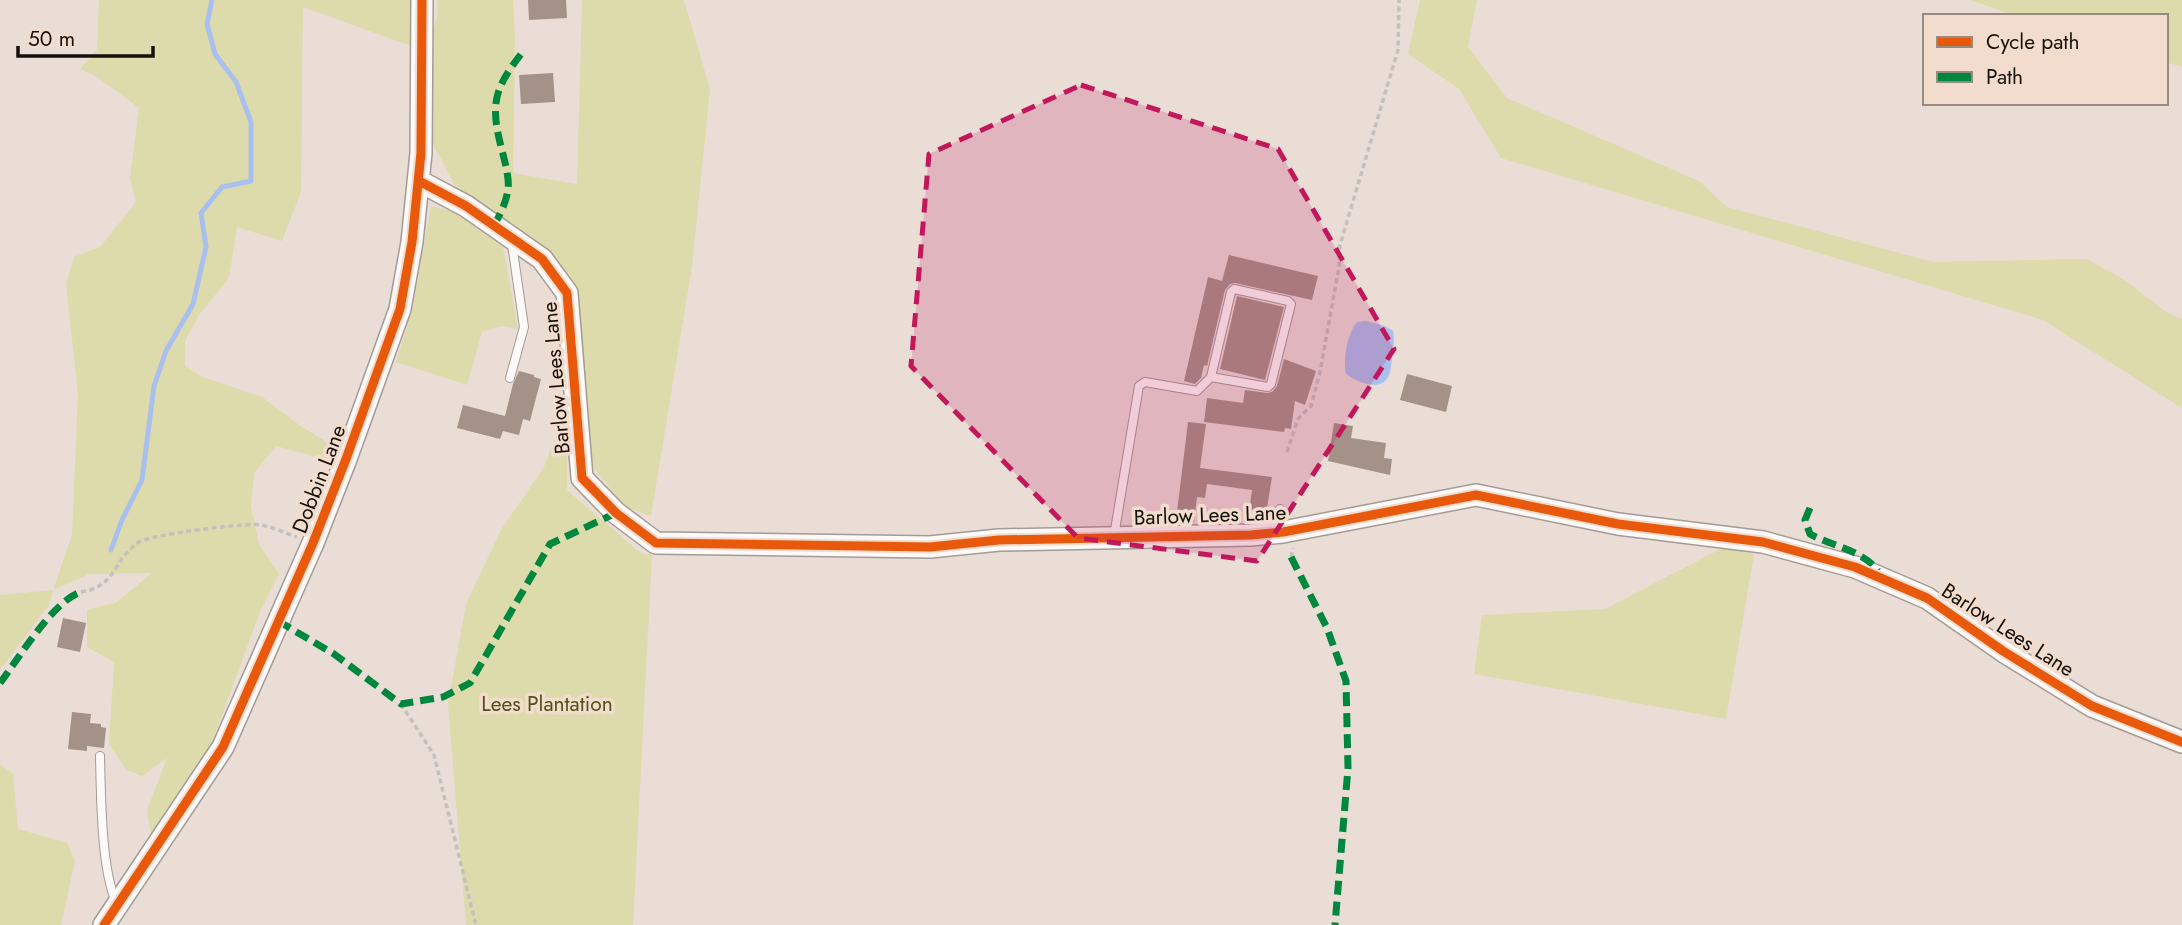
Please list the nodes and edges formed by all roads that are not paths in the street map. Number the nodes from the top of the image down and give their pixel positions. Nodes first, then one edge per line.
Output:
1 (422, 0) edge
2 (419, 181) junction
3 (511, 237) junction
4 (1211, 377) junction
5 (510, 378) dead end
6 (1280, 509) dead end
7 (1283, 532) junction
8 (1114, 536) junction
9 (2182, 742) edge
10 (100, 756) dead end
11 (117, 905) junction
12 (104, 925) edge

1 - 2 street, Dobbin Lane
2 - 3 street, Barlow Lees Lane
2 - 11 street, Dobbin Lane
3 - 5 lane
3 - 8 street, Barlow Lees Lane
4 - 4 lane
4 - 8 lane
6 - 7 lane
7 - 8 street, Barlow Lees Lane
7 - 9 street, Barlow Lees Lane
10 - 11 lane
11 - 12 street, Dobbin Lane

